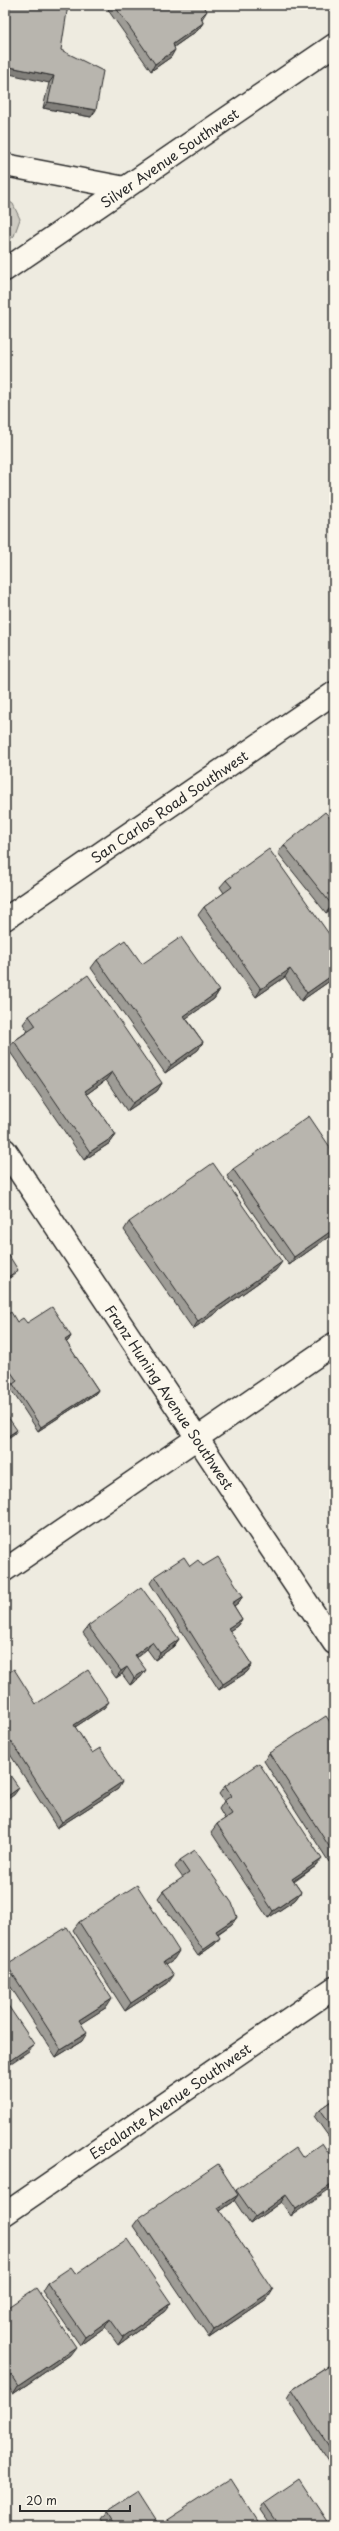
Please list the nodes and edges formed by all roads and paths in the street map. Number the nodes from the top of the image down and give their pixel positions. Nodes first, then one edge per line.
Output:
1 (334, 45) edge
2 (5, 165) edge
3 (125, 188) junction
4 (5, 270) edge
5 (334, 693) edge
6 (5, 919) edge
7 (5, 1150) edge
8 (334, 1344) edge
9 (197, 1438) junction
10 (5, 1570) edge
11 (334, 1643) edge
12 (334, 1988) edge
13 (5, 2214) edge

1 - 3 street, Silver Avenue Southwest
2 - 3 street
3 - 4 street, Silver Avenue Southwest
5 - 6 street, San Carlos Road Southwest
7 - 9 street, Franz Huning Avenue Southwest
8 - 9 street
9 - 10 street
9 - 11 street, Franz Huning Avenue Southwest
12 - 13 street, Escalante Avenue Southwest

